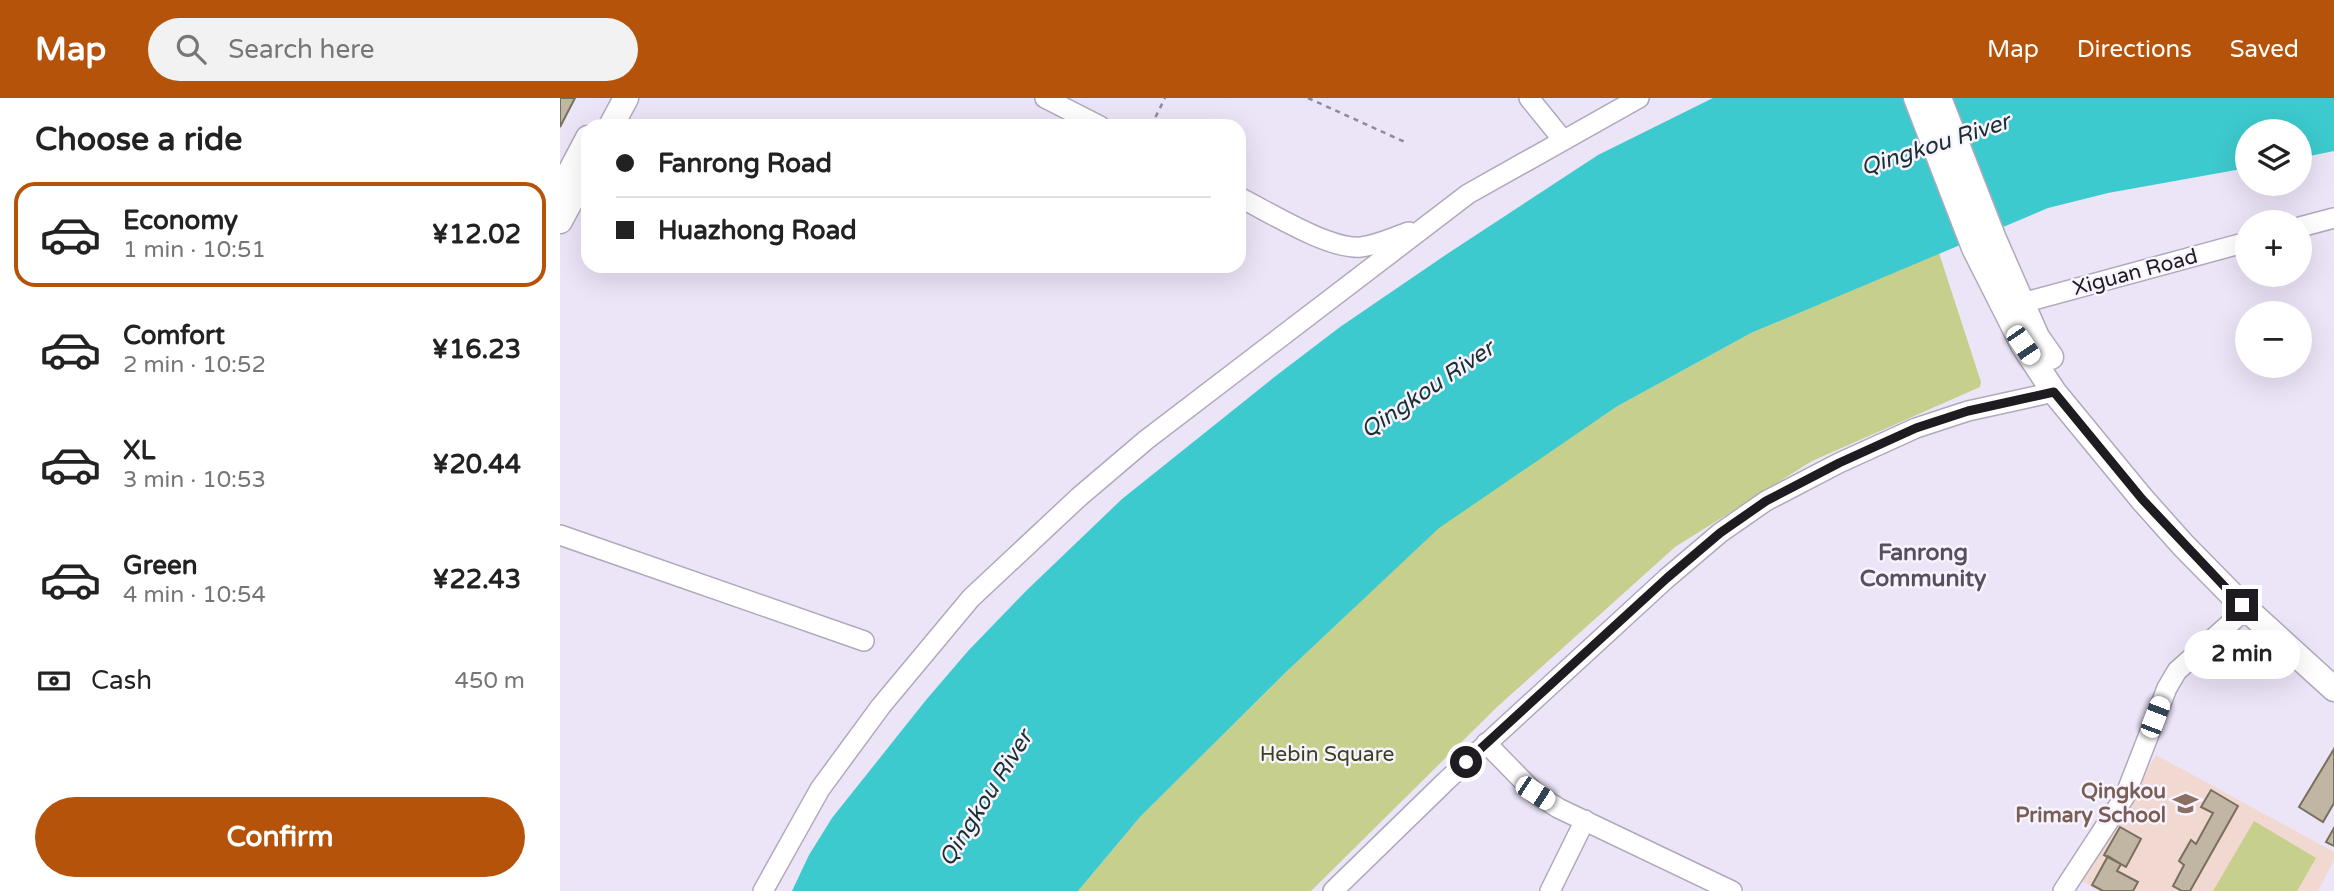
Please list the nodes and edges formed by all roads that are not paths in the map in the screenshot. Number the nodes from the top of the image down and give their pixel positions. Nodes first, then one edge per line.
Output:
1 (610, 98) edge
2 (626, 98) edge
3 (1045, 98) edge
4 (1529, 98) edge
5 (1639, 98) edge
6 (1916, 98) edge
7 (1939, 98) edge
8 (599, 119) edge
9 (615, 119) edge
10 (1086, 119) edge
11 (1563, 141) junction
12 (574, 164) edge
13 (560, 191) edge
14 (1246, 200) edge
15 (2334, 218) edge
16 (560, 221) edge
17 (2312, 224) edge
18 (1424, 228) junction
19 (1984, 243) junction
20 (2235, 245) edge
21 (2022, 303) junction
22 (2054, 392) junction
23 (560, 535) edge
24 (2246, 609) junction
25 (864, 641) dead end
26 (2334, 666) edge
27 (2334, 689) edge
28 (1486, 743) junction
29 (1585, 820) junction
30 (763, 891) edge
31 (1333, 891) edge
32 (1550, 891) edge
33 (1732, 891) edge
34 (2063, 891) edge

1 - 8 main road
2 - 9 main road
3 - 10 street
4 - 11 street
5 - 11 street
6 - 19 main road
7 - 19 main road
11 - 18 street
12 - 13 main road
12 - 16 main road
14 - 18 street
15 - 17 street
18 - 30 street
19 - 21 main road
19 - 22 main road
20 - 21 street, Xiguan Road
21 - 26 main road
22 - 24 main road
22 - 28 street
23 - 25 street
24 - 27 main road
24 - 34 street
28 - 29 street
28 - 31 street
29 - 32 street
29 - 33 street

